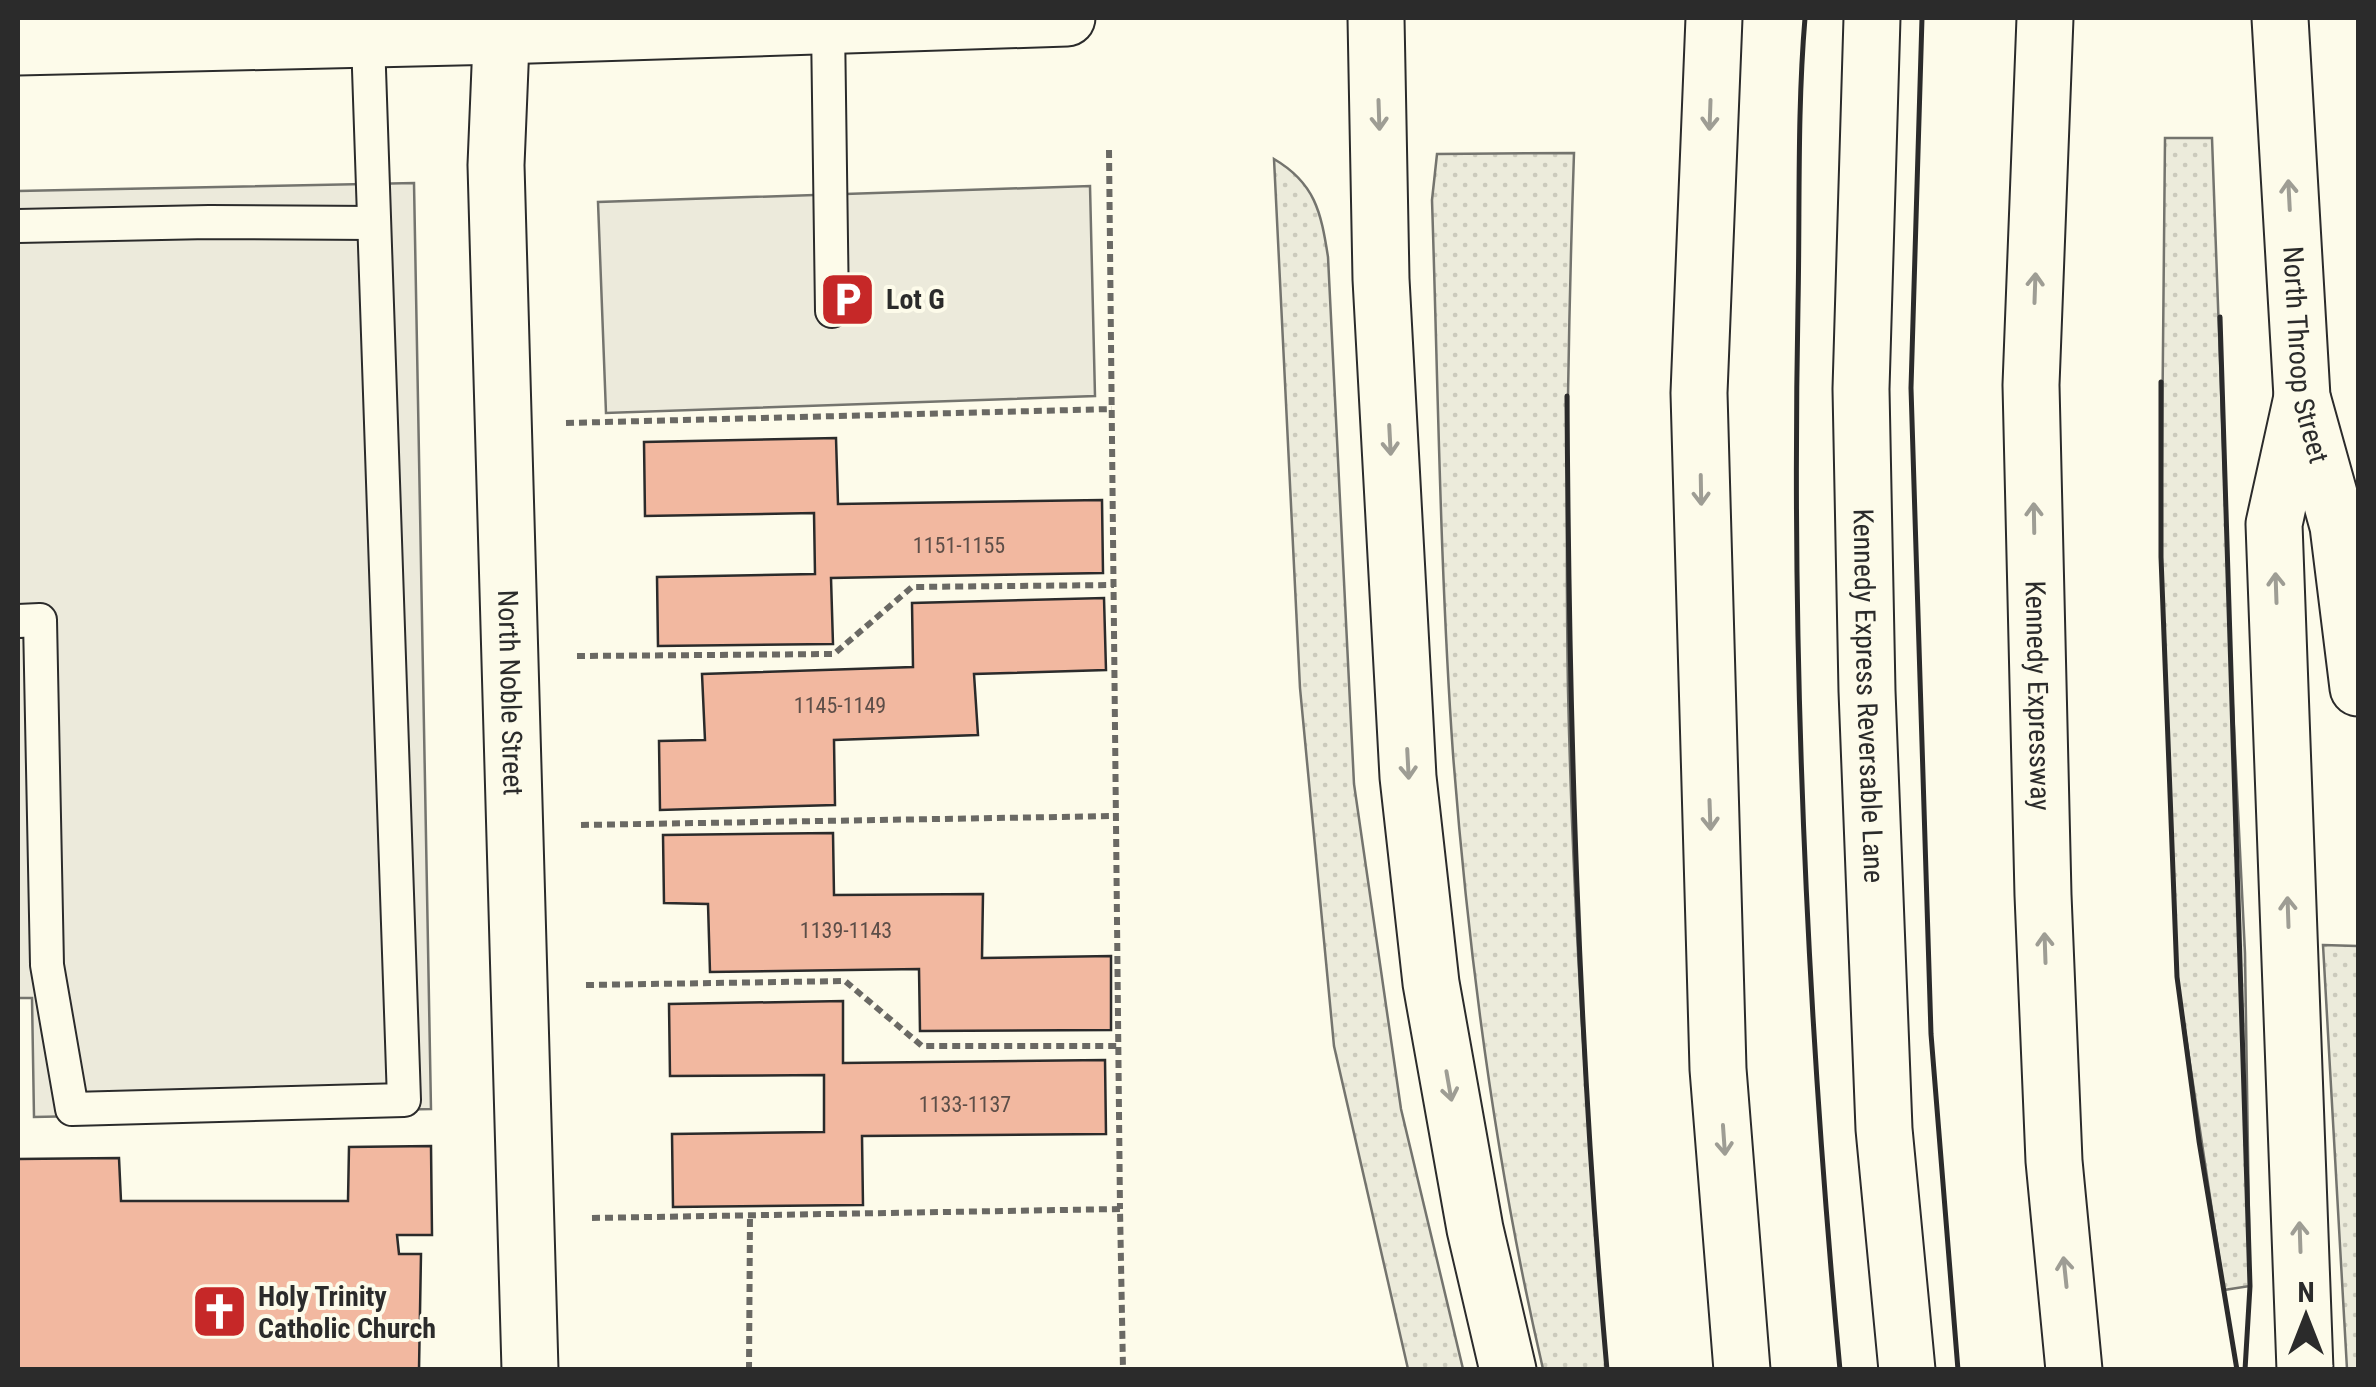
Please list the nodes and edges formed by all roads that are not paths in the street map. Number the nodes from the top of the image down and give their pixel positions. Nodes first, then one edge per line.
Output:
1 (1067, 18) edge
2 (1376, 18) edge
3 (1714, 18) edge
4 (1872, 18) edge
5 (2045, 18) edge
6 (2280, 18) edge
7 (740, 23) edge
8 (828, 26) junction
9 (501, 27) edge
10 (111, 31) edge
11 (368, 40) junction
12 (18, 47) edge
13 (374, 223) junction
14 (18, 226) edge
15 (832, 311) dead end
16 (2302, 397) junction
17 (18, 621) edge
18 (2358, 688) edge
19 (530, 1370) edge
20 (1508, 1370) edge
21 (1742, 1370) edge
22 (1907, 1370) edge
23 (2074, 1370) edge
24 (2305, 1370) edge

1 - 8 main road
2 -> 20 main road
3 -> 21 main road
4 - 22 main road, Kennedy Express Reversable Lane
23 -> 5 main road, Kennedy Expressway
16 -> 6 main road, North Throop Street
7 - 8 main road
7 - 9 main road
8 - 15 lane
9 - 11 main road
9 - 19 main road, North Noble Street
10 - 11 main road
10 - 12 main road
11 - 13 lane
13 - 14 lane
13 - 17 lane
16 - 18 main road, North Throop Street
24 -> 16 main road

